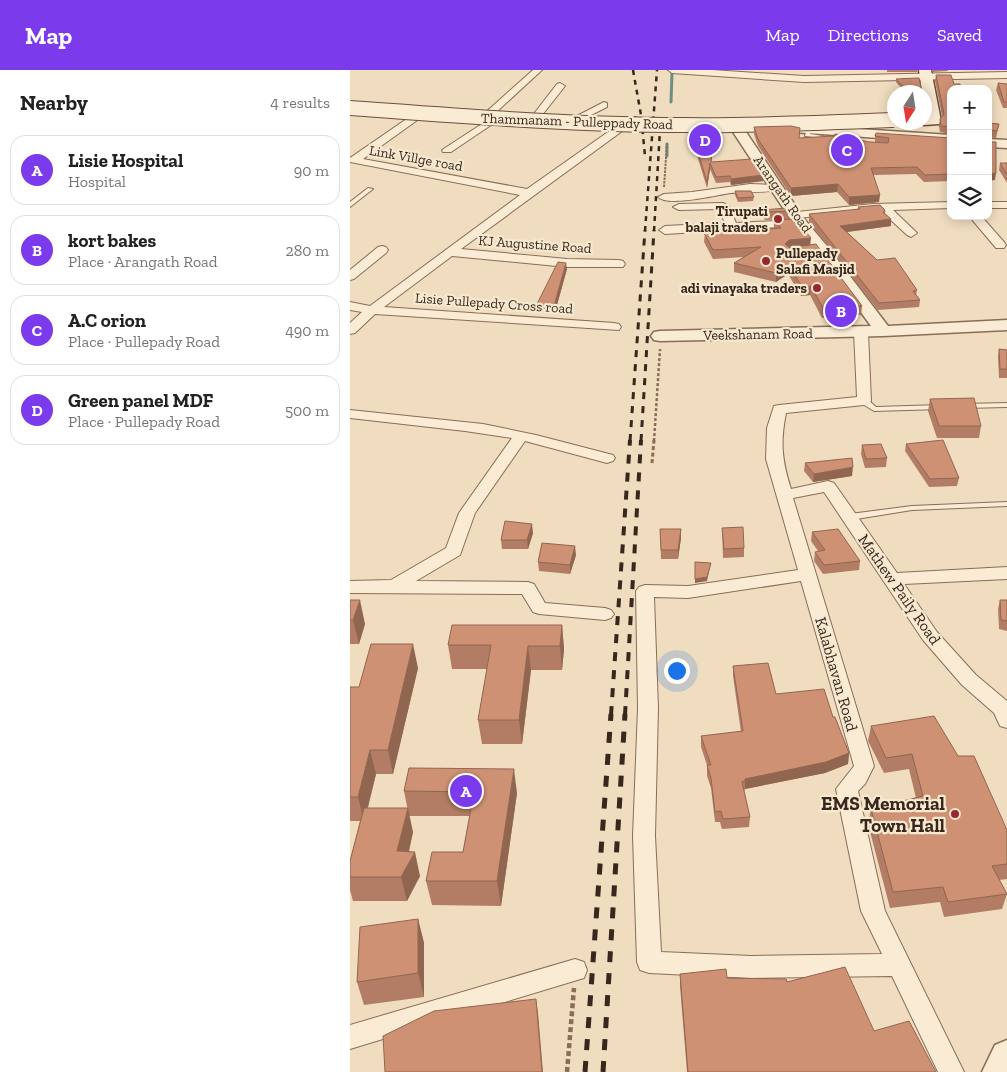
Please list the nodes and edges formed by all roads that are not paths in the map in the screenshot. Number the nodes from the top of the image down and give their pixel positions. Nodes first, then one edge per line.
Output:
1 (538, 70) edge
2 (672, 70) edge
3 (925, 73) edge
4 (1007, 75) edge
5 (560, 86) dead end
6 (350, 104) edge
7 (604, 105) dead end
8 (350, 110) edge
9 (418, 116) junction
10 (490, 117) junction
11 (536, 117) junction
12 (578, 118) junction
13 (887, 120) edge
14 (932, 123) edge
15 (680, 128) dead end
16 (620, 129) junction
17 (737, 129) junction
18 (808, 129) junction
19 (822, 137) edge
20 (944, 139) edge
21 (992, 143) edge
22 (1007, 144) edge
23 (448, 150) dead end
24 (352, 160) edge
25 (778, 188) junction
26 (370, 189) dead end
27 (529, 193) junction
28 (664, 197) road end
29 (350, 205) edge
30 (947, 205) edge
31 (992, 205) edge
32 (1007, 205) edge
33 (883, 207) junction
34 (672, 208) dead end
35 (798, 219) junction
36 (978, 220) edge
37 (732, 227) junction
38 (664, 230) dead end
39 (911, 233) dead end
40 (1000, 245) dead end
41 (382, 250) dead end
42 (449, 252) junction
43 (619, 264) dead end
44 (350, 276) edge
45 (350, 306) edge
46 (372, 310) junction
47 (1007, 325) edge
48 (614, 327) dead end
49 (350, 330) edge
50 (883, 331) junction
51 (861, 332) junction
52 (660, 336) road end
53 (864, 401) junction
54 (1007, 405) edge
55 (960, 406) edge
56 (950, 407) edge
57 (350, 414) edge
58 (520, 436) junction
59 (607, 458) dead end
60 (783, 495) junction
61 (1007, 504) edge
62 (850, 517) junction
63 (1007, 573) edge
64 (807, 574) junction
65 (893, 579) junction
66 (394, 586) junction
67 (350, 587) edge
68 (605, 614) dead end
69 (1007, 721) edge
70 (899, 965) junction
71 (575, 970) road end
72 (350, 1037) edge
73 (1007, 1056) edge
74 (950, 1072) edge
75 (999, 1072) edge

1 - 10 street
2 - 3 street
3 - 4 street
5 - 11 street
6 - 10 street
7 - 12 street
8 - 9 street
8 - 13 main road, Thammanam - Pulleppady Road, bridge
9 - 10 street
9 - 24 street, Link Villge road
10 - 11 street
10 - 16 street
10 - 23 street
11 - 12 street
12 - 16 street
14 - 20 street
15 - 17 street
16 - 27 street
17 - 18 street
17 - 25 street, Arangath Road
18 - 19 lane
18 - 20 street
21 - 22 street
24 - 27 street, Link Villge road
25 - 28 street
25 - 35 street, Arangath Road
26 - 29 lane
27 - 42 street
30 - 33 street
31 - 32 street
33 - 35 street
33 - 39 street
34 - 37 street
35 - 37 street
35 - 50 street, Arangath Road
36 - 40 street
37 - 38 street
41 - 44 street
42 - 43 street, KJ Augustine Road
42 - 46 street
45 - 46 street, Lisie Pullepady Cross road
46 - 48 street, Lisie Pullepady Cross road
46 - 49 street
47 - 50 street, Veekshanam Road
50 - 51 street, Veekshanam Road
51 - 52 street, Veekshanam Road
51 - 53 street
53 - 56 lane
53 - 60 street, Kalabhavan Road
54 - 55 lane
57 - 58 street
58 - 59 street
58 - 66 street
60 - 62 street, Mathew Paily Road
60 - 64 street, Kalabhavan Road
61 - 62 lane
62 - 65 street, Mathew Paily Road
63 - 65 street
64 - 70 street, Kalabhavan Road
64 - 70 street
65 - 69 street, Mathew Paily Road
66 - 67 street
66 - 68 street
70 - 74 street, Kalabhavan Road
71 - 72 street
73 - 75 street

